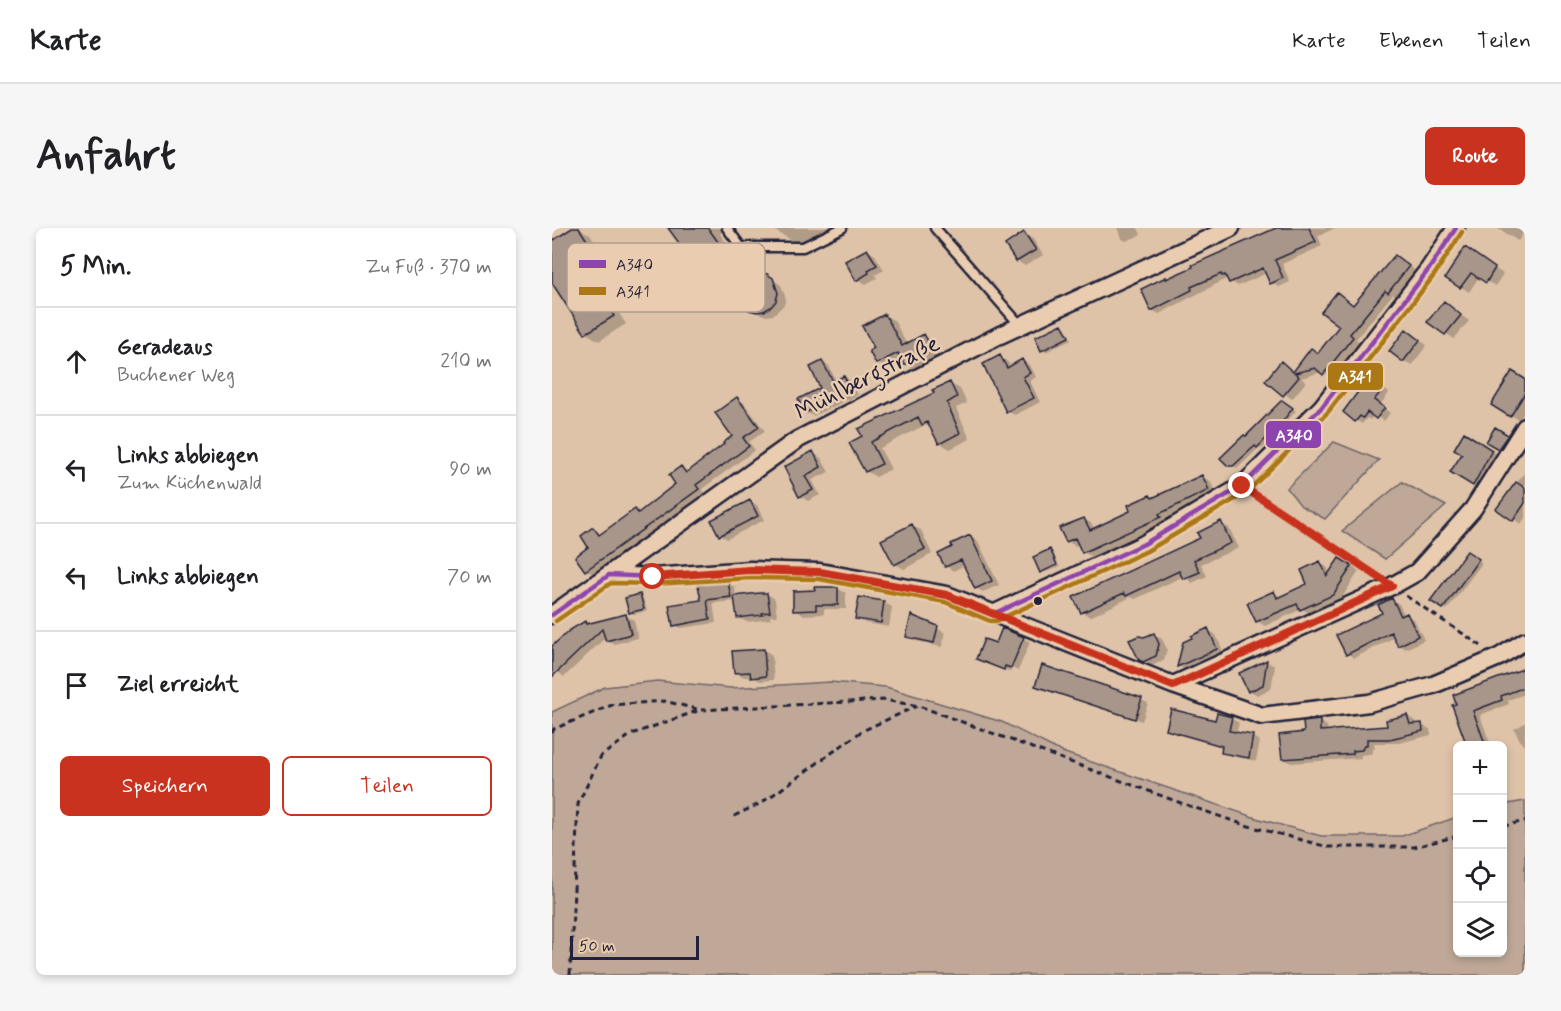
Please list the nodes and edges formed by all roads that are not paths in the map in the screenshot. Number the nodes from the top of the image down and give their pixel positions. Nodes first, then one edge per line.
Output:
1 (727, 228) edge
2 (842, 228) edge
3 (935, 228) edge
4 (1231, 228) edge
5 (1456, 228) edge
6 (738, 243) edge
7 (765, 247) edge
8 (1020, 326) junction
9 (1525, 427) edge
10 (609, 574) junction
11 (993, 614) junction
12 (552, 615) edge
13 (1525, 641) edge
14 (1173, 686) junction

1 - 6 lane
2 - 7 lane
3 - 8 lane
4 - 8 street, Mühlbergstraße
5 - 11 street
8 - 10 street, Mühlbergstraße
9 - 14 street
10 - 11 street
10 - 12 street, Mühlbergstraße
11 - 14 street
13 - 14 street

